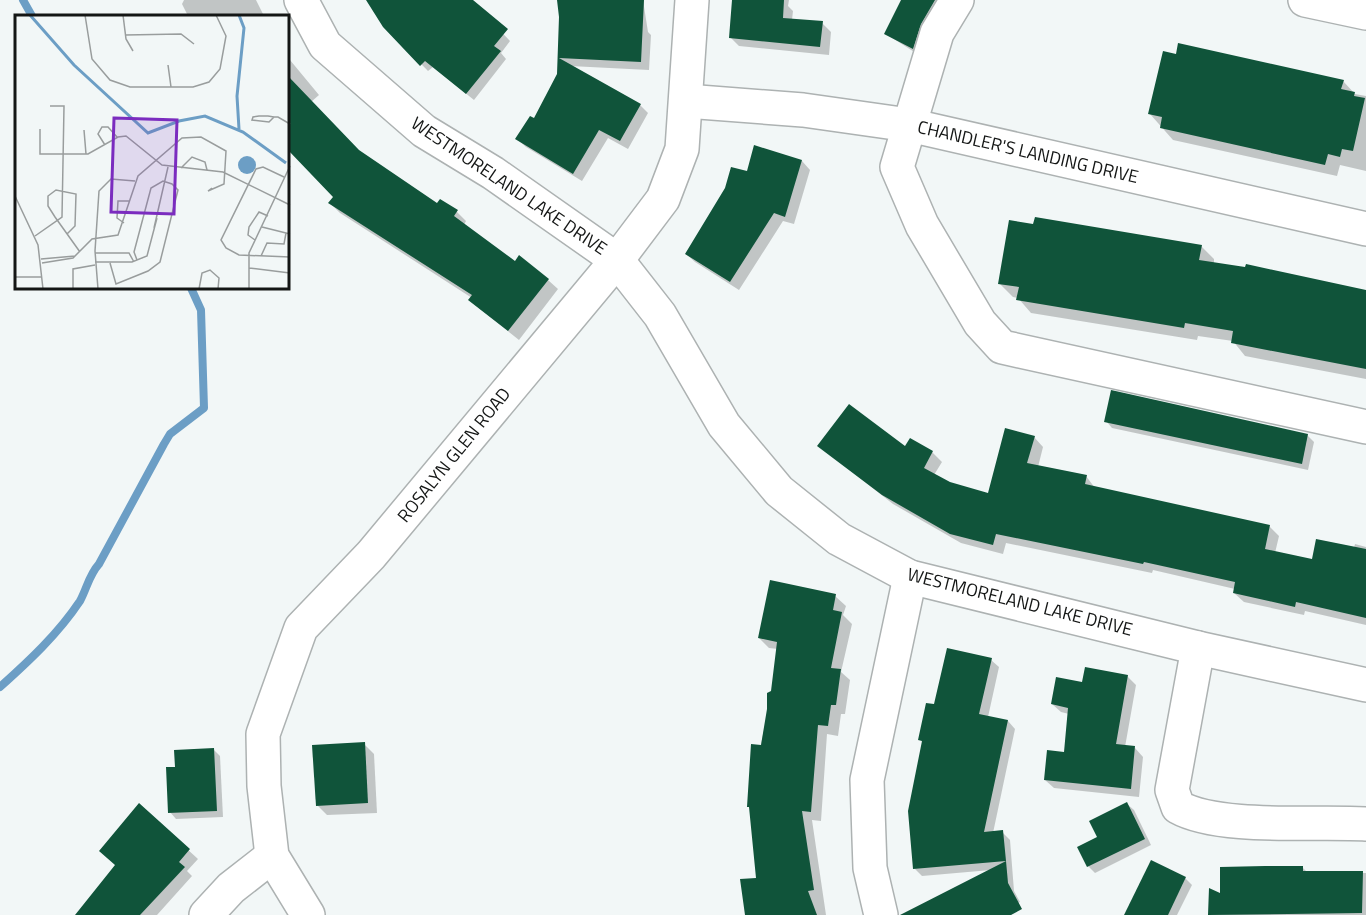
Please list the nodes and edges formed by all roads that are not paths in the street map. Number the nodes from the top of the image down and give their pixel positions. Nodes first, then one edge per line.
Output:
1 (301, 0) edge
2 (692, 0) edge
3 (957, 0) edge
4 (1305, 0) edge
5 (1366, 14) edge
6 (686, 101) junction
7 (909, 125) junction
8 (1366, 229) edge
9 (617, 260) junction
10 (1366, 427) edge
11 (910, 577) junction
12 (1198, 648) junction
13 (1366, 685) edge
14 (1366, 824) edge
15 (272, 856) junction
16 (206, 915) edge
17 (308, 915) edge
18 (881, 915) edge

1 - 9 street, WESTMORELAND LAKE DRIVE
2 - 6 street, ROSALYN GLEN ROAD
3 - 7 street
4 - 5 street
6 - 7 street, CHANDLER'S LANDING DRIVE
6 - 9 street, ROSALYN GLEN ROAD
7 - 8 street, CHANDLER'S LANDING DRIVE
7 - 10 street
9 - 11 street, WESTMORELAND LAKE DRIVE
9 - 15 street, ROSALYN GLEN ROAD
11 - 12 street, WESTMORELAND LAKE DRIVE
11 - 18 street
12 - 13 street, WESTMORELAND LAKE DRIVE
12 - 14 street
15 - 16 street
15 - 17 street, ROSALYN GLEN ROAD

